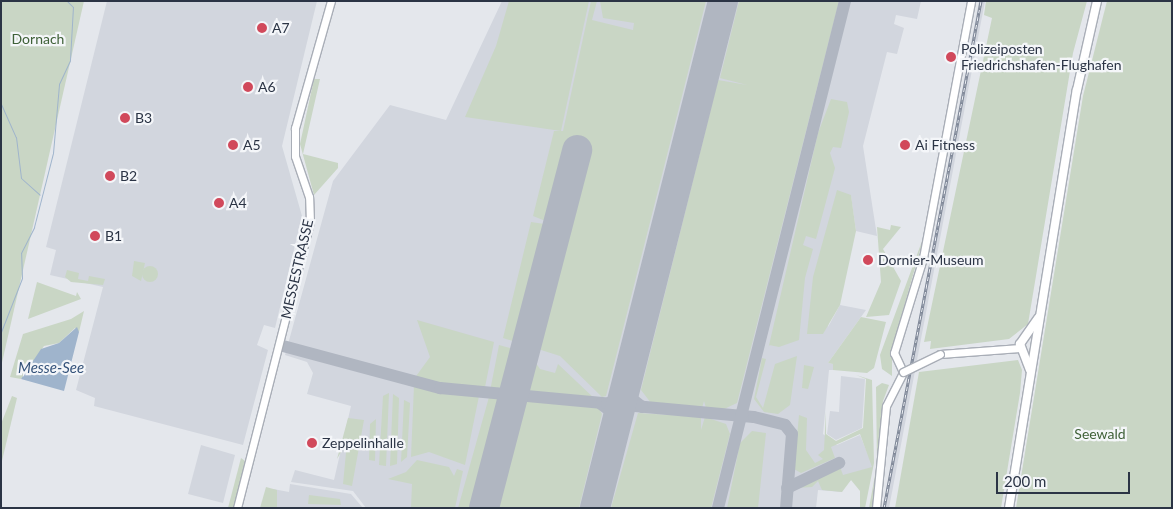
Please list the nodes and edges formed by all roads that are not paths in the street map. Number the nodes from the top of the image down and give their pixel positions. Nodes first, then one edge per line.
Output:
1 (331, 1) edge
2 (971, 1) edge
3 (1097, 1) edge
4 (1039, 316) junction
5 (1036, 338) junction
6 (1025, 346) junction
7 (903, 372) junction
8 (237, 508) edge
9 (876, 508) edge
10 (1009, 508) edge

1 - 8 street, MESSESTRASSE
2 - 7 street
3 - 4 main road
4 - 5 main road
4 - 6 main road
5 - 6 main road
5 - 6 main road
6 - 7 street, bridge
6 - 10 main road
7 - 9 street

